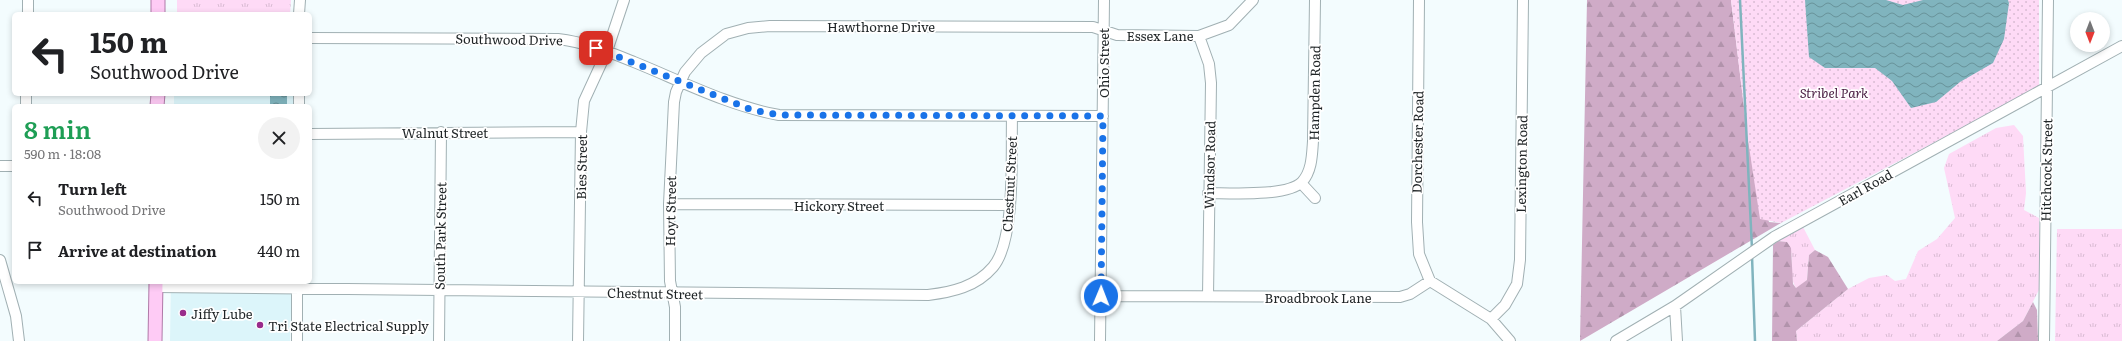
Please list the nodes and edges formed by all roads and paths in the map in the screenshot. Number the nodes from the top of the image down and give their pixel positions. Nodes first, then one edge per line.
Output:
1 (28, 0) edge
2 (158, 0) edge
3 (300, 0) edge
4 (624, 0) edge
5 (1104, 0) edge
6 (1253, 0) edge
7 (1315, 0) edge
8 (1419, 0) edge
9 (1523, 0) edge
10 (2048, 0) edge
11 (28, 12) edge
12 (158, 12) edge
13 (300, 12) edge
14 (1103, 30) junction
15 (1199, 36) junction
16 (312, 38) edge
17 (2122, 46) edge
18 (607, 51) junction
19 (681, 81) junction
20 (2047, 87) junction
21 (1103, 116) junction
22 (1012, 117) junction
23 (441, 132) junction
24 (581, 132) junction
25 (312, 134) edge
26 (0, 166) edge
27 (12, 166) edge
28 (1301, 183) junction
29 (1208, 193) junction
30 (1315, 198) dead end
31 (669, 204) junction
32 (1009, 205) junction
33 (0, 260) edge
34 (1430, 281) junction
35 (156, 284) edge
36 (297, 285) edge
37 (440, 289) junction
38 (579, 292) junction
39 (673, 294) junction
40 (1101, 296) junction
41 (1208, 296) junction
42 (1675, 306) junction
43 (1491, 319) junction
44 (19, 341) edge
45 (155, 341) edge
46 (297, 341) edge
47 (439, 341) edge
48 (578, 341) edge
49 (675, 341) edge
50 (1100, 341) edge
51 (1510, 341) edge
52 (1616, 341) edge
53 (1677, 341) edge
54 (2044, 341) edge

1 - 11 street
2 - 12 main road
3 - 13 street
4 - 18 street, Bies Street
5 - 14 street, Ohio Street
6 - 15 street, Essex Lane
7 - 28 street, Hampden Road
8 - 34 street, Dorchester Road
9 - 43 street, Lexington Road
10 - 20 street, Hitchcock Street
14 - 15 street, Essex Lane
14 - 19 street, Hawthorne Drive
14 - 21 street, Ohio Street
15 - 29 street, Windsor Road
16 - 18 street, Southwood Drive
17 - 20 street, Earl Road
18 - 19 street, Southwood Drive
18 - 24 street, Bies Street
19 - 22 street, Southwood Drive
19 - 31 street, Hoyt Street
20 - 42 street, Earl Road
20 - 54 street, Hitchcock Street
21 - 22 street, Southwood Drive
21 - 40 street, Ohio Street
22 - 32 street, Chestnut Street
23 - 24 street, Walnut Street
23 - 25 street, Walnut Street
23 - 37 street, South Park Street
24 - 38 street, Bies Street
26 - 27 street
28 - 29 street
28 - 30 street
29 - 41 street, Windsor Road
31 - 32 street, Hickory Street
31 - 39 street, Hoyt Street
32 - 39 street, Chestnut Street
33 - 44 street
34 - 41 street, Broadbrook Lane
34 - 43 street
35 - 36 street, Chestnut Street
35 - 45 main road
36 - 37 street, Chestnut Street
36 - 46 street
37 - 38 street, Chestnut Street
37 - 47 street, South Park Street
38 - 39 street, Chestnut Street
38 - 48 street, Bies Street
39 - 49 street, Hoyt Street
40 - 41 street, Broadbrook Lane
40 - 50 street, Ohio Street
42 - 52 street, Earl Road
42 - 53 street
43 - 51 street

